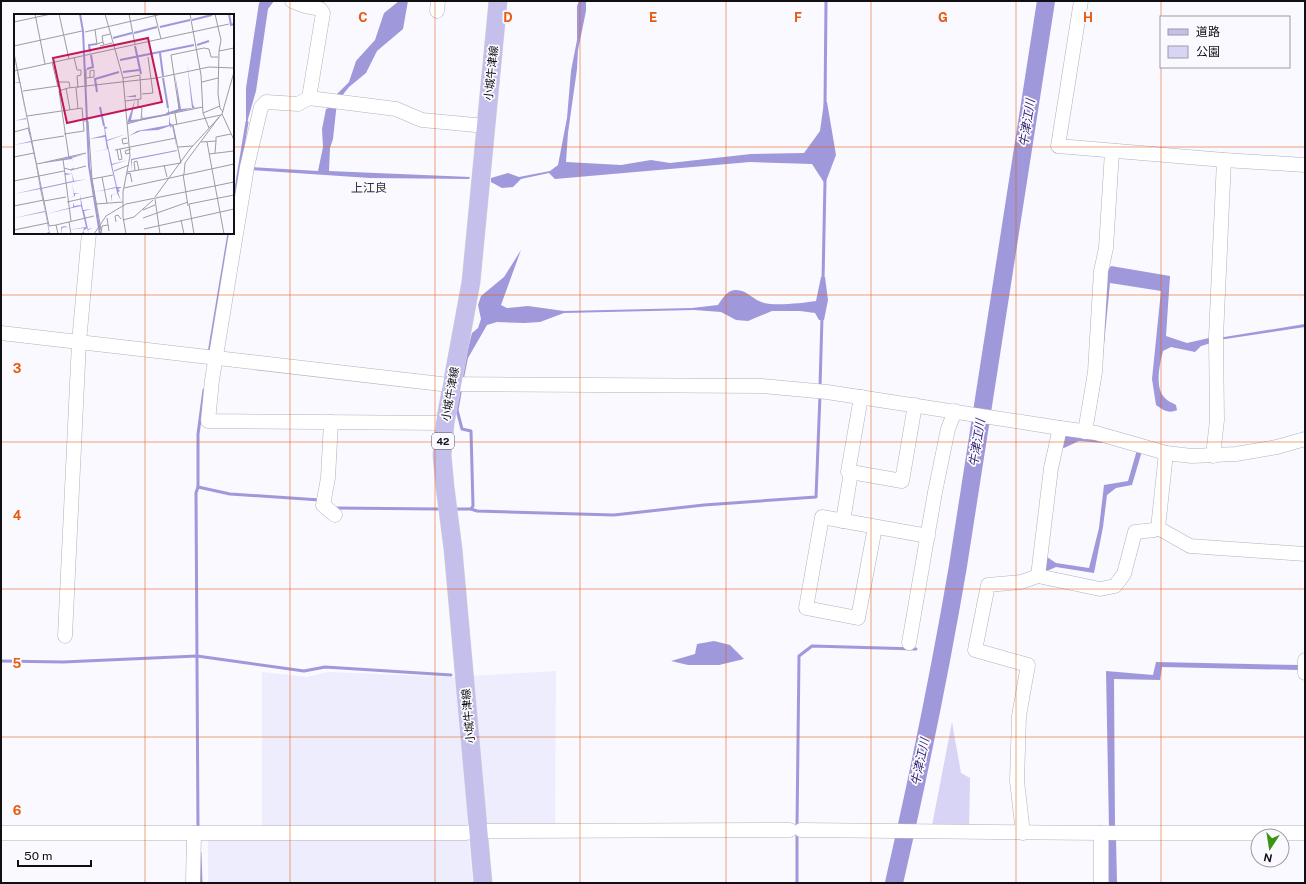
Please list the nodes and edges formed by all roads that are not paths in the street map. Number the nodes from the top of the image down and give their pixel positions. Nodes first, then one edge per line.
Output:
1 (292, 1) edge
2 (498, 1) edge
3 (1081, 1) edge
4 (309, 98) junction
5 (486, 126) junction
6 (1112, 151) junction
7 (1224, 160) junction
8 (1305, 164) edge
9 (234, 206) edge
10 (89, 234) edge
11 (230, 234) edge
12 (1, 333) edge
13 (79, 342) junction
14 (211, 357) junction
15 (459, 384) junction
16 (861, 397) junction
17 (916, 405) junction
18 (955, 411) junction
19 (331, 422) junction
20 (444, 423) junction
21 (1060, 428) junction
22 (1090, 433) junction
23 (1305, 439) edge
24 (1166, 453) junction
25 (1213, 456) junction
26 (851, 472) junction
27 (335, 515) dead end
28 (843, 521) junction
29 (875, 527) junction
30 (1158, 528) junction
31 (928, 536) junction
32 (1305, 554) edge
33 (1038, 576) junction
34 (65, 636) dead end
35 (909, 643) dead end
36 (478, 831) junction
37 (1023, 832) junction
38 (198, 833) junction
39 (1101, 833) junction
40 (1305, 833) edge
41 (1, 834) edge
42 (193, 883) edge
43 (483, 883) edge
44 (1101, 883) edge

1 - 4 street
2 - 5 main road, 小城牛津線 / 42
3 - 6 street
4 - 5 street
4 - 9 street
5 - 15 main road, 小城牛津線 / 42
6 - 7 street
6 - 22 street
7 - 8 street
7 - 25 street
10 - 13 street
11 - 14 street
12 - 13 street
13 - 14 street
13 - 34 street
14 - 15 street
14 - 19 street
15 - 16 street
15 - 20 main road, 小城牛津線 / 42
16 - 17 street
16 - 26 street
17 - 18 street
17 - 26 street
18 - 21 street
18 - 31 street
19 - 20 street
19 - 27 street
20 - 36 main road, 小城牛津線 / 42
21 - 22 street
21 - 33 street
22 - 24 street
23 - 25 street
24 - 25 street
24 - 30 street
26 - 28 street
28 - 29 street
28 - 29 street
29 - 31 street
30 - 32 street
30 - 33 street
31 - 35 street
33 - 37 street
36 - 37 street
36 - 38 street
36 - 43 main road, 小城牛津線 / 42
37 - 39 street
38 - 41 street
38 - 42 street
39 - 40 street
39 - 44 street

